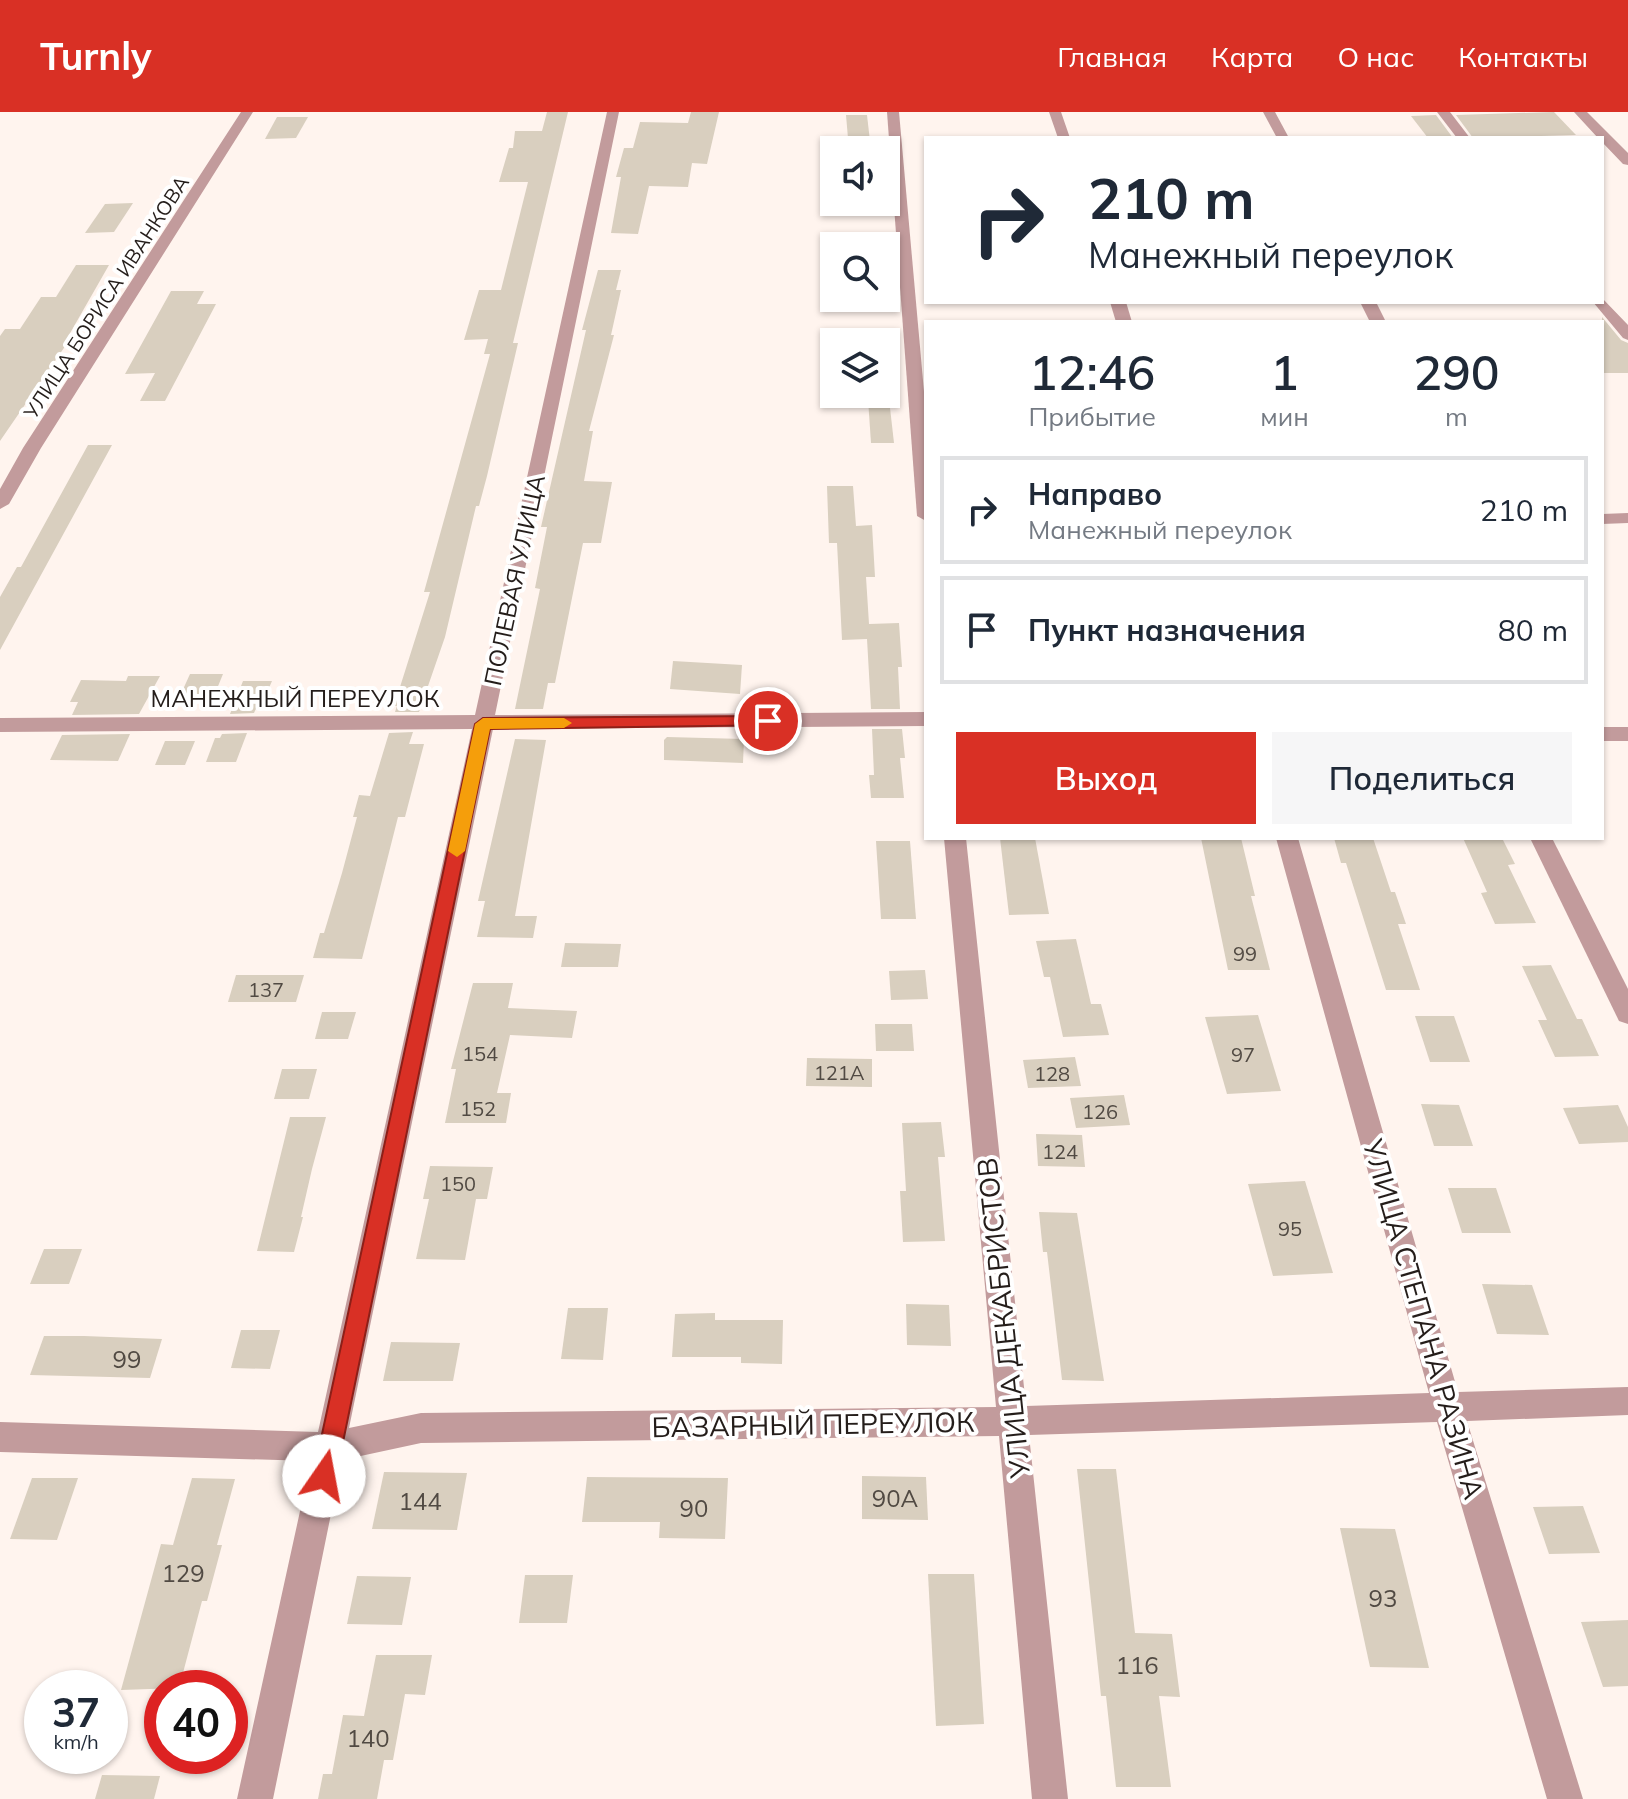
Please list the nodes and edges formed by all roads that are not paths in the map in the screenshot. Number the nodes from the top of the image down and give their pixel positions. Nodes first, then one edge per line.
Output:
1 (247, 112) edge
2 (613, 112) edge
3 (893, 112) edge
4 (1055, 112) edge
5 (1269, 112) edge
6 (1443, 112) edge
7 (1580, 112) edge
8 (1063, 136) edge
9 (1282, 136) edge
10 (1462, 136) edge
11 (1604, 136) edge
12 (1604, 136) edge
13 (1628, 161) edge
14 (1603, 304) edge
15 (1628, 335) edge
16 (924, 492) edge
17 (0, 504) edge
18 (1628, 518) edge
19 (1604, 519) edge
20 (924, 719) edge
21 (483, 724) junction
22 (0, 725) edge
23 (1604, 734) edge
24 (1628, 734) edge
25 (955, 840) edge
26 (1288, 840) edge
27 (1542, 840) edge
28 (1628, 1014) edge
29 (1628, 1401) edge
30 (1447, 1405) junction
31 (1014, 1421) junction
32 (0, 1437) edge
33 (331, 1447) junction
34 (255, 1799) edge
35 (1050, 1799) edge
36 (1565, 1799) edge

1 - 17 street, УЛИЦА БОРИСА ИВАНКОВА
2 - 21 street, ПОЛЕВАЯ УЛИЦА
3 - 16 street
4 - 8 street
5 - 9 street
6 - 10 street
7 - 12 street
11 - 13 street
14 - 15 street
18 - 19 street
20 - 21 street, МАНЕЖНЫЙ ПЕРЕУЛОК
21 - 22 street, МАНЕЖНЫЙ ПЕРЕУЛОК
21 - 33 street, ПОЛЕВАЯ УЛИЦА
23 - 24 street
25 - 31 street, УЛИЦА ДЕКАБРИСТОВ
26 - 30 street, УЛИЦА СТЕПАНА РАЗИНА
27 - 28 street
29 - 30 street, БАЗАРНЫЙ ПЕРЕУЛОК
30 - 31 street, БАЗАРНЫЙ ПЕРЕУЛОК
30 - 36 street, УЛИЦА СТЕПАНА РАЗИНА
31 - 33 street, БАЗАРНЫЙ ПЕРЕУЛОК
31 - 35 street, УЛИЦА ДЕКАБРИСТОВ
32 - 33 street, БАЗАРНЫЙ ПЕРЕУЛОК
33 - 34 street, ПОЛЕВАЯ УЛИЦА

